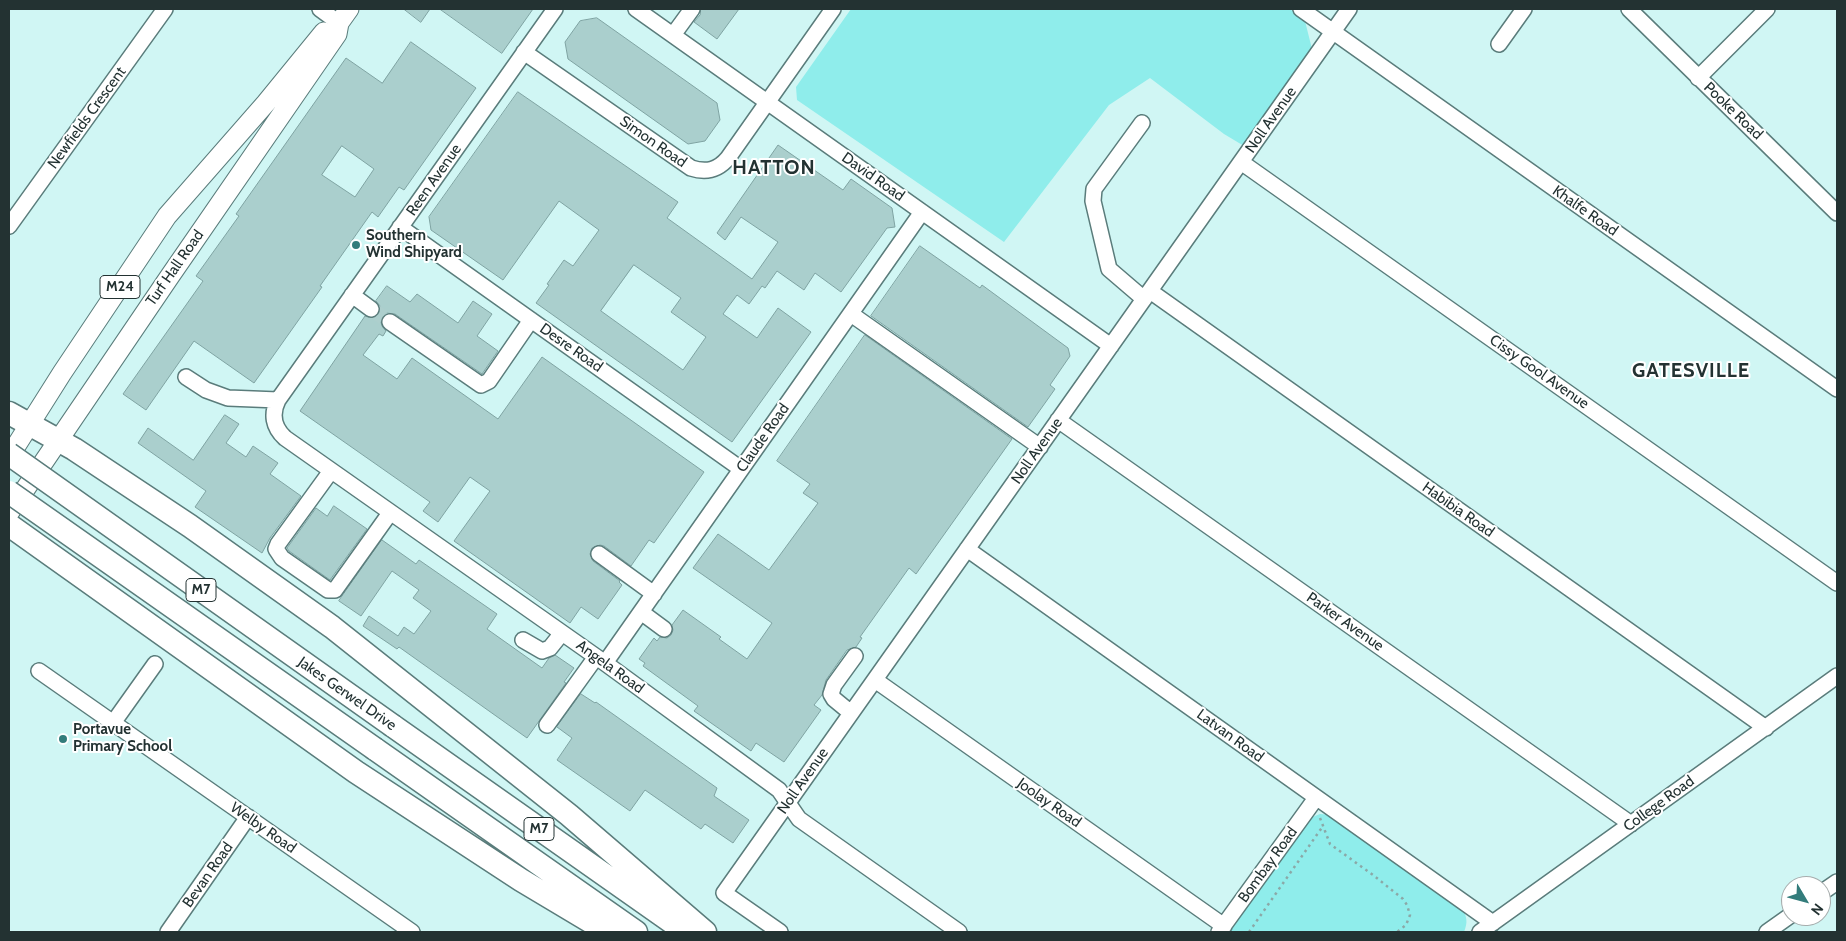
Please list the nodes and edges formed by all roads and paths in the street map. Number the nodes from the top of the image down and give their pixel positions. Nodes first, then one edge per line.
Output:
1 (165, 9) edge
2 (320, 9) edge
3 (555, 9) edge
4 (636, 9) edge
5 (692, 9) edge
6 (833, 9) edge
7 (1301, 9) edge
8 (1349, 9) edge
9 (1524, 9) edge
10 (1629, 9) edge
11 (1766, 9) edge
12 (344, 16) edge
13 (1333, 32) junction
14 (673, 35) junction
15 (1499, 44) dead end
16 (524, 52) junction
17 (1698, 78) junction
18 (767, 102) junction
19 (1142, 123) dead end
20 (1241, 162) junction
21 (922, 212) junction
22 (1837, 213) edge
23 (9, 226) edge
24 (400, 227) junction
25 (352, 295) junction
26 (1147, 295) junction
27 (371, 308) tunnel mouth
28 (851, 314) junction
29 (531, 320) junction
30 (390, 322) tunnel mouth
31 (1111, 346) junction
32 (186, 377) dead end
33 (1837, 389) edge
34 (278, 400) junction
35 (9, 413) edge
36 (1058, 420) junction
37 (30, 424) junction
38 (58, 440) junction
39 (1040, 447) junction
40 (9, 455) edge
41 (741, 469) junction
42 (331, 471) junction
43 (9, 492) edge
44 (390, 512) junction
45 (9, 513) edge
46 (9, 525) edge
47 (967, 549) junction
48 (599, 554) dead end
49 (1837, 583) edge
50 (654, 594) junction
51 (641, 612) junction
52 (664, 629) dead end
53 (562, 633) junction
54 (524, 640) dead end
55 (855, 656) dead end
56 (600, 660) junction
57 (155, 664) dead end
58 (39, 671) dead end
59 (1837, 676) edge
60 (875, 680) junction
61 (851, 713) junction
62 (113, 723) junction
63 (547, 725) dead end
64 (1766, 728) junction
65 (1316, 798) junction
66 (788, 803) junction
67 (1319, 814) dead end
68 (248, 817) junction
69 (1631, 824) junction
70 (1323, 826) junction
71 (1781, 922) edge
72 (1493, 923) junction
73 (1221, 929) edge
74 (168, 932) edge
75 (412, 932) edge
76 (608, 932) edge
77 (636, 932) edge
78 (686, 932) edge
79 (705, 932) edge
80 (780, 932) edge
81 (958, 932) edge
82 (1249, 932) edge
83 (1397, 932) edge
84 (1480, 932) edge
85 (1767, 932) edge

1 - 23 street, Newfields Crescent
2 - 12 street
3 - 16 street, Reen Avenue
4 - 14 street, David Road
5 - 14 street
6 - 18 street, Simon Road
7 - 13 street, Khalfe Road
8 - 13 street, Noll Avenue
9 - 15 street
10 - 17 street, Pooke Road
11 - 17 street
12 - 37 main road, M24
12 - 38 main road, Turf Hall Road / M24
13 - 20 street, Noll Avenue
13 - 33 street, Khalfe Road
14 - 18 street, David Road
16 - 18 street, Simon Road
16 - 24 street, Reen Avenue
17 - 22 street, Pooke Road
18 - 21 street, David Road
19 - 26 street, Habibia Road
20 - 26 street, Noll Avenue
20 - 49 street, Cissy Gool Avenue
21 - 28 street, Claude Road
21 - 31 street, David Road
24 - 25 street, Reen Avenue
24 - 29 street, Desre Road
25 - 27 street
25 - 34 street, Reen Avenue
26 - 31 street, Noll Avenue
26 - 64 street, Habibia Road
28 - 39 street
28 - 41 street, Claude Road
29 - 30 street
29 - 41 street, Desre Road
31 - 36 street, Noll Avenue
32 - 34 street
34 - 42 street, Angela Road
35 - 37 highway
36 - 39 street, Noll Avenue
36 - 69 street, Parker Avenue
37 - 38 highway
37 - 40 main road, M24
38 - 45 main road, Turf Hall Road / M24
38 - 79 highway
39 - 47 street, Noll Avenue
40 - 78 highway, Jakes Gerwel Drive / M7, bridge
41 - 50 street, Claude Road
42 - 44 street, Angela Road
42 - 44 street
43 - 77 highway, Jakes Gerwel Drive / M7, bridge
44 - 53 street, Angela Road
46 - 76 highway
47 - 60 street, Noll Avenue
47 - 65 street, Latvan Road
48 - 50 street
50 - 51 street, Claude Road
51 - 52 street
51 - 56 street, Claude Road
53 - 54 street
53 - 56 street, Angela Road
55 - 61 street
56 - 63 street, Claude Road
56 - 66 street, Angela Road
57 - 62 street
58 - 62 street, Welby Road
59 - 64 street, College Road
60 - 61 street, Noll Avenue
60 - 73 street, Joolay Road
61 - 66 street, Noll Avenue
62 - 68 street, Welby Road
64 - 69 street, College Road
65 - 72 street, Latvan Road
65 - 73 street, Bombay Road
66 - 80 street, Noll Avenue
66 - 81 street, Angela Road
67 - 70 path
68 - 74 street, Bevan Road
68 - 75 street, Welby Road
69 - 72 street, College Road
70 - 82 path
70 - 83 path
71 - 85 street
72 - 84 street, College Road

